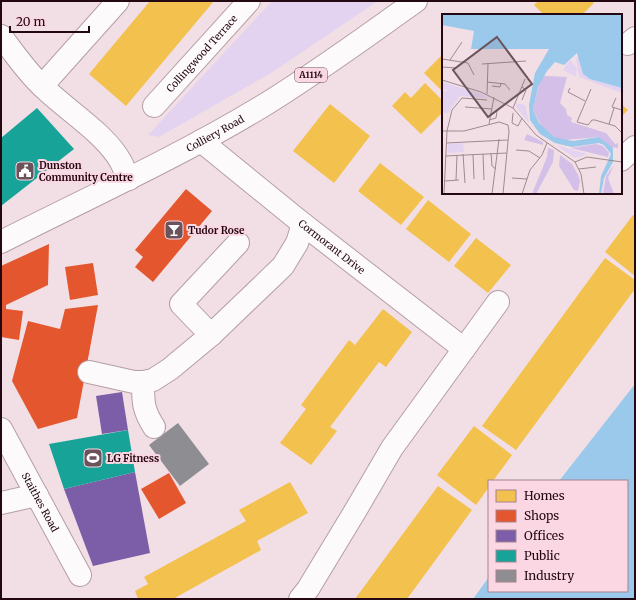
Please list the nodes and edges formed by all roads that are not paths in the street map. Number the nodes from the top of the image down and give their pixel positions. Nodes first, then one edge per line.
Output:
1 (118, 1) edge
2 (248, 1) edge
3 (416, 1) edge
4 (1, 36) edge
5 (42, 86) junction
6 (154, 106) dead end
7 (202, 141) junction
8 (635, 146) edge
9 (622, 159) edge
10 (129, 179) junction
11 (303, 224) junction
12 (1, 242) edge
13 (238, 243) dead end
14 (498, 302) dead end
15 (211, 335) junction
16 (464, 349) junction
17 (89, 372) dead end
18 (143, 382) junction
19 (154, 427) dead end
20 (1, 429) edge
21 (36, 496) junction
22 (1, 503) edge
23 (80, 574) dead end
24 (300, 599) edge

1 - 5 street
2 - 6 street, Collingwood Terrace
3 - 7 street, Colliery Road / A1114
4 - 5 street
5 - 10 street
7 - 10 street, Colliery Road / A1114
7 - 11 street, Cormorant Drive
8 - 9 street
10 - 12 street, Colliery Road / A1114
11 - 15 street
11 - 16 street, Cormorant Drive
13 - 15 street
14 - 16 street
15 - 18 street
16 - 24 street
17 - 18 street
18 - 19 street
20 - 21 street, Staithes Road
21 - 22 street
21 - 23 street, Staithes Road

